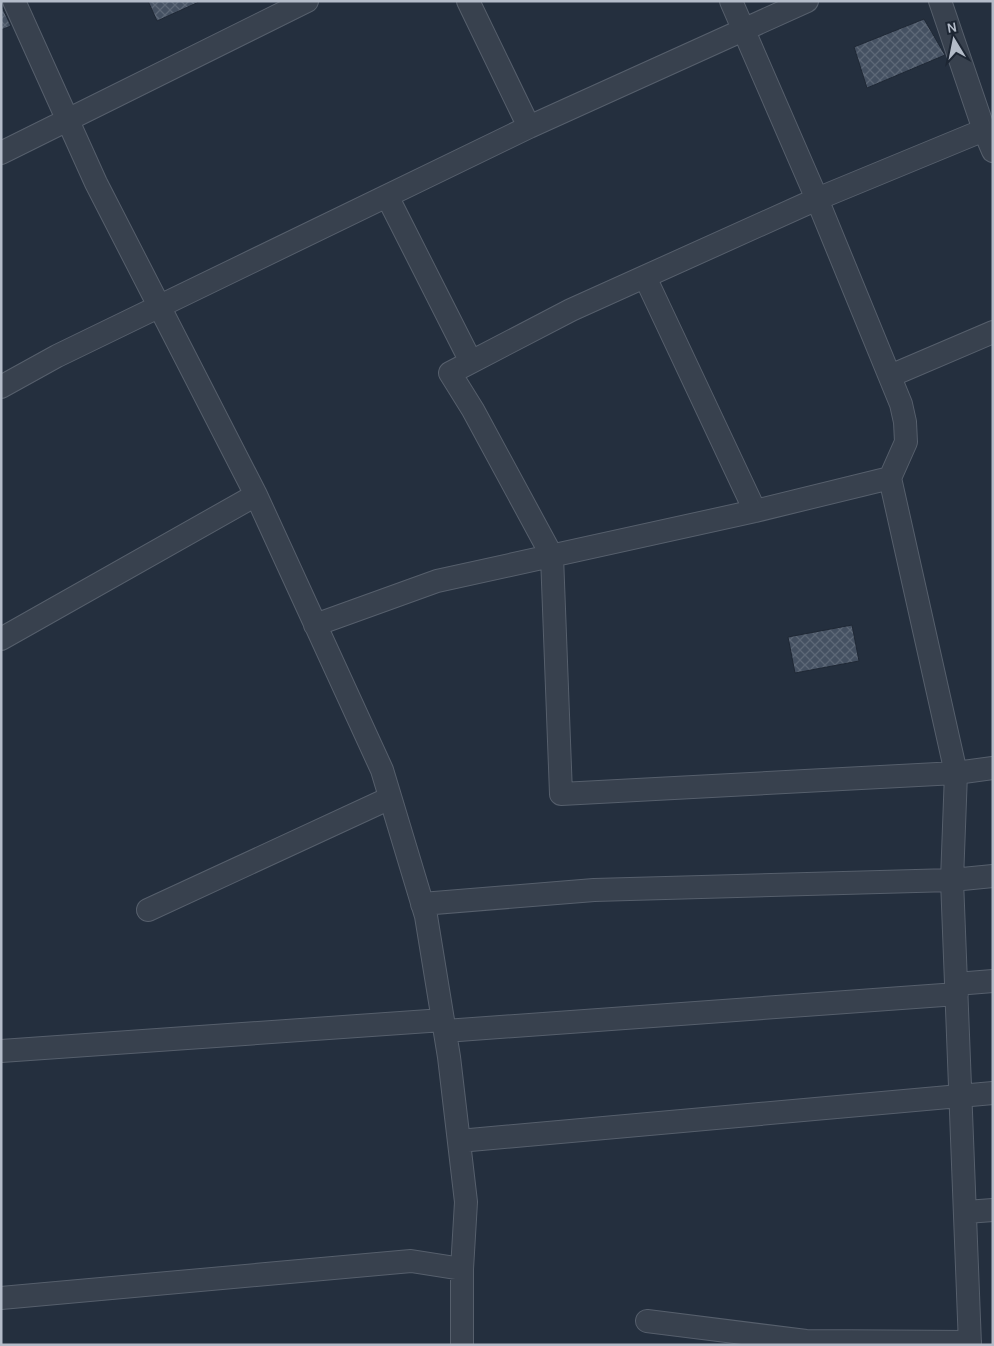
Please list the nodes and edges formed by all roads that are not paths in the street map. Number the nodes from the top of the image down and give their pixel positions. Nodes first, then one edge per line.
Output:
1 (14, 1) edge
2 (307, 1) edge
3 (468, 1) edge
4 (731, 1) edge
5 (807, 1) edge
6 (940, 1) edge
7 (744, 30) junction
8 (67, 119) junction
9 (529, 128) junction
10 (984, 130) junction
11 (993, 151) edge
12 (1, 153) edge
13 (388, 196) junction
14 (817, 199) junction
15 (645, 276) junction
16 (158, 307) junction
17 (993, 332) edge
18 (470, 362) junction
19 (890, 376) junction
20 (1, 387) edge
21 (890, 478) junction
22 (256, 495) junction
23 (755, 511) junction
24 (552, 556) junction
25 (315, 625) junction
26 (1, 639) edge
27 (993, 768) edge
28 (956, 773) junction
29 (390, 798) junction
30 (993, 876) edge
31 (952, 880) junction
32 (422, 904) junction
33 (148, 910) dead end
34 (993, 981) edge
35 (957, 989) junction
36 (444, 1025) junction
37 (1, 1051) edge
38 (993, 1093) edge
39 (961, 1096) junction
40 (459, 1142) junction
41 (993, 1210) edge
42 (966, 1212) junction
43 (462, 1269) junction
44 (1, 1298) edge
45 (647, 1321) dead end
46 (970, 1344) edge
47 (462, 1345) edge

1 - 8 street
2 - 8 street
3 - 9 street
4 - 7 street
5 - 7 street
6 - 10 street
7 - 9 street
7 - 14 street
8 - 12 street
8 - 16 street
9 - 13 street
10 - 11 street
10 - 14 street
13 - 16 street
13 - 18 street
14 - 15 street
14 - 19 street
15 - 18 street
15 - 23 street
16 - 20 street
16 - 22 street
17 - 19 street
18 - 24 street
19 - 21 street
21 - 23 street
21 - 28 street
22 - 25 street
22 - 26 street
23 - 24 street
24 - 25 street
24 - 28 street
25 - 29 street
27 - 28 street
28 - 31 street
29 - 32 street
29 - 33 street
30 - 31 street
31 - 32 street
31 - 35 street
32 - 36 street
34 - 35 street
35 - 36 street
35 - 39 street
36 - 37 street
36 - 40 street
38 - 39 street
39 - 40 street
39 - 42 street
40 - 43 street
41 - 42 street
42 - 46 street
43 - 44 street
43 - 47 street
45 - 46 street

